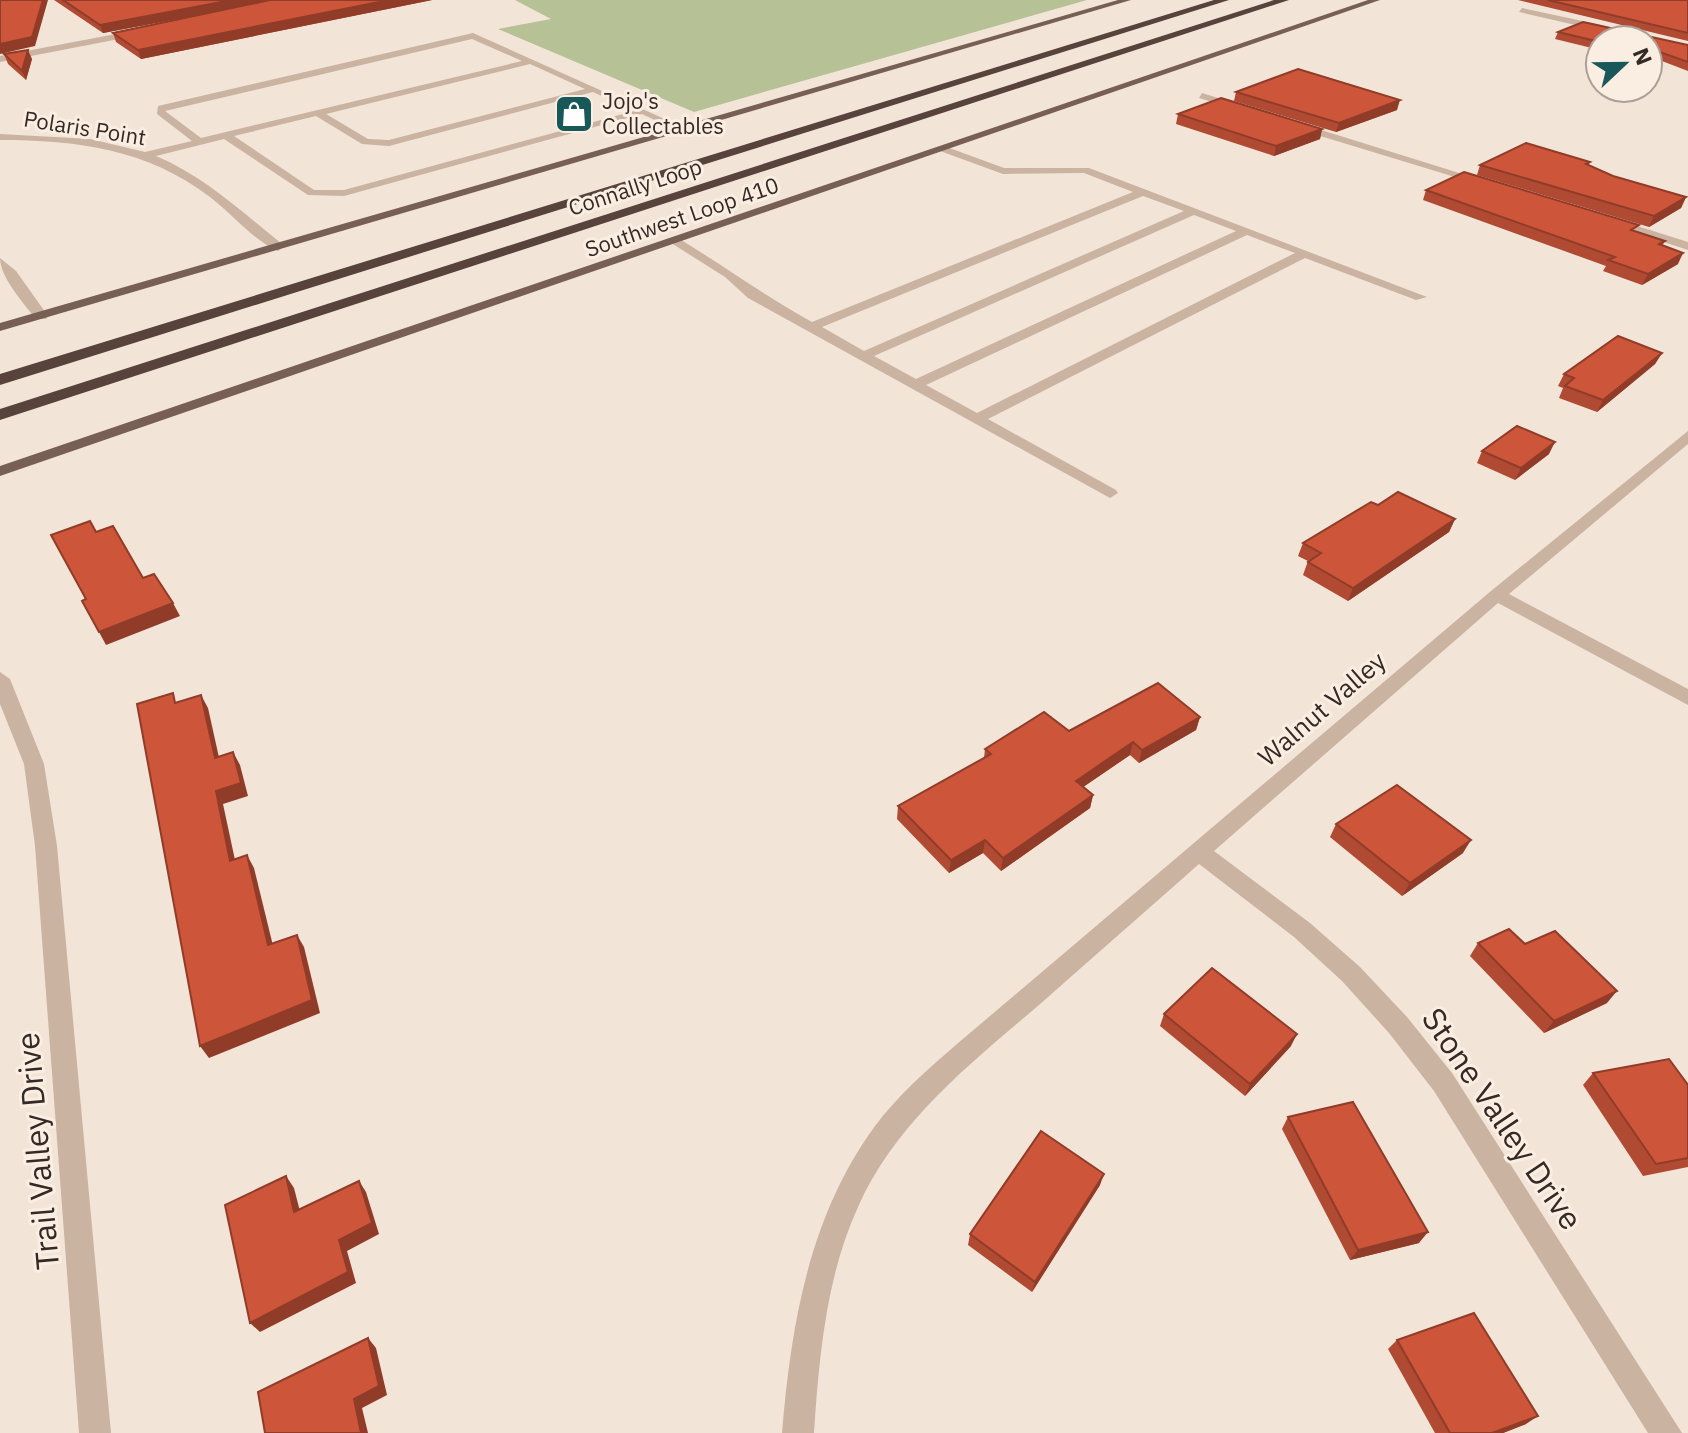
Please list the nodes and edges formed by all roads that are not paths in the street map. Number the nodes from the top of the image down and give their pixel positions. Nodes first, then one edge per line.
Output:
1 (1127, 0) edge
2 (1224, 0) edge
3 (1284, 0) edge
4 (1376, 0) edge
5 (1535, 5) dead end
6 (1585, 24) edge
7 (153, 30) edge
8 (0, 59) edge
9 (533, 61) junction
10 (595, 89) junction
11 (1202, 96) dead end
12 (1248, 110) edge
13 (643, 111) junction
14 (317, 113) junction
15 (1278, 119) edge
16 (682, 129) junction
17 (226, 135) junction
18 (0, 137) edge
19 (200, 142) junction
20 (944, 149) junction
21 (143, 156) junction
22 (1491, 185) edge
23 (1143, 192) junction
24 (1194, 211) junction
25 (1597, 218) edge
26 (1246, 231) junction
27 (674, 241) junction
28 (1688, 246) edge
29 (278, 247) junction
30 (1305, 253) junction
31 (0, 262) edge
32 (1421, 297) dead end
33 (41, 316) junction
34 (0, 327) edge
35 (811, 327) junction
36 (863, 356) junction
37 (0, 380) edge
38 (915, 385) junction
39 (0, 415) edge
40 (977, 419) junction
41 (1688, 436) edge
42 (0, 471) edge
43 (1110, 493) dead end
44 (1497, 595) junction
45 (0, 679) edge
46 (1688, 698) edge
47 (1199, 852) junction
48 (95, 1433) edge
49 (798, 1433) edge
50 (1666, 1433) edge

1 - 16 main road
2 - 37 highway, Connally Loop
3 - 39 highway, Connally Loop
4 - 20 main road, Southwest Loop 410
5 - 6 street
7 - 8 street
9 - 10 street
9 - 14 street
9 - 19 street
10 - 13 street
10 - 14 street
11 - 12 street
13 - 16 street
13 - 17 street
14 - 17 street
15 - 22 street
16 - 29 main road
17 - 19 street
18 - 21 street, Polaris Point
19 - 21 street
20 - 23 street
20 - 27 main road, Southwest Loop 410
21 - 29 street, Polaris Point
23 - 24 street
23 - 35 street
24 - 26 street
24 - 36 street
25 - 28 street
26 - 30 street
26 - 38 street
27 - 35 street
27 - 42 main road, Southwest Loop 410
29 - 33 main road
30 - 32 street
30 - 40 street
31 - 33 street
33 - 34 main road
35 - 36 street
36 - 38 street
38 - 40 street
40 - 43 street
41 - 44 street, Walnut Valley
44 - 46 street
44 - 47 street, Walnut Valley
45 - 48 street, Trail Valley Drive
47 - 49 street, Walnut Valley
47 - 50 street, Stone Valley Drive

